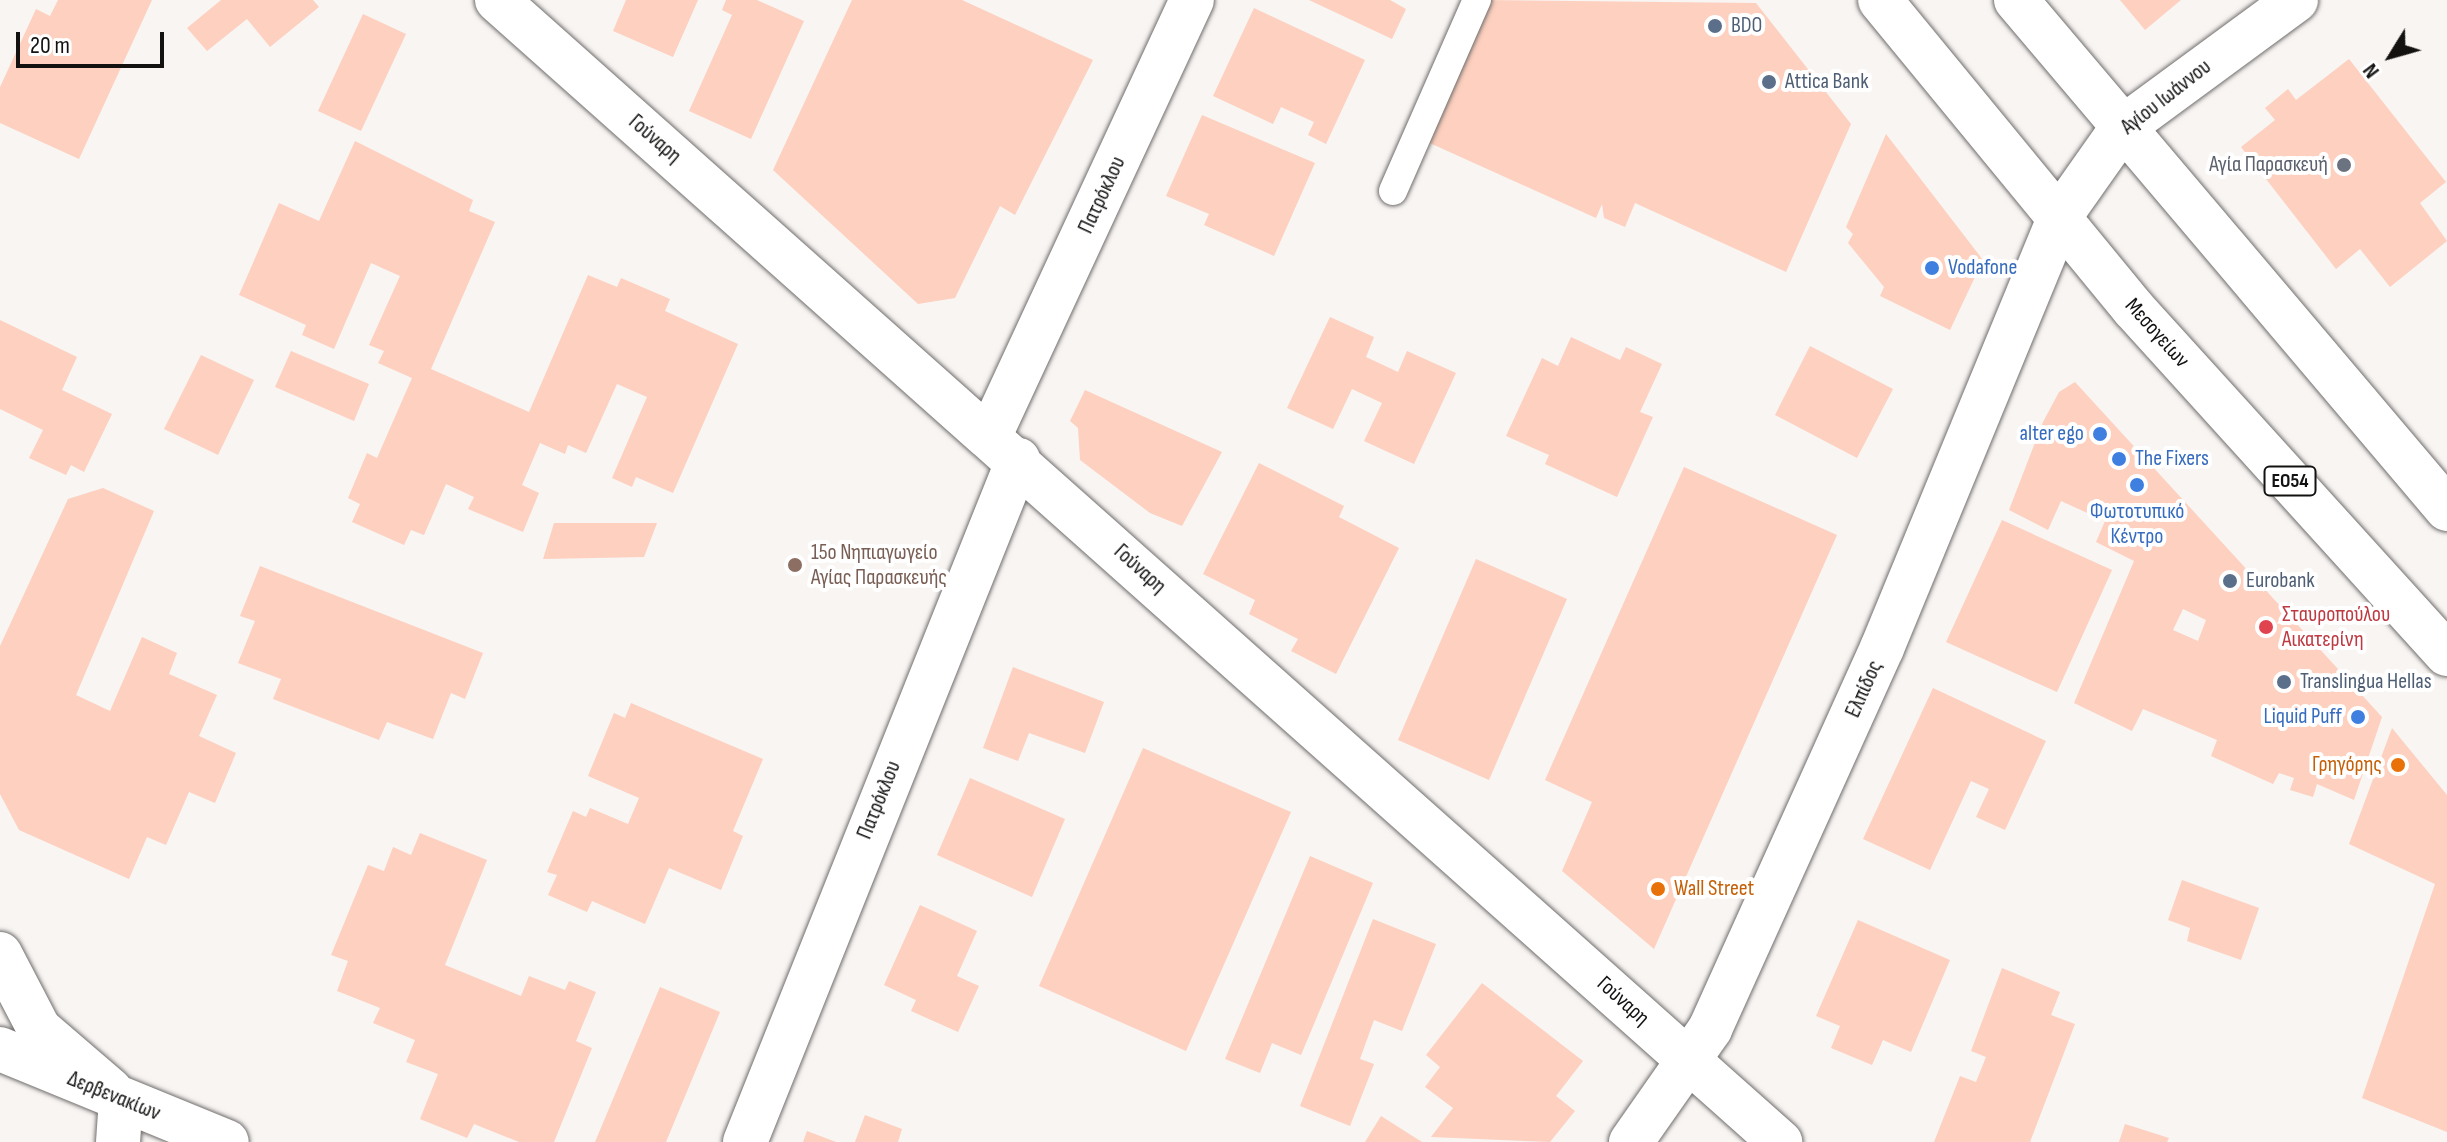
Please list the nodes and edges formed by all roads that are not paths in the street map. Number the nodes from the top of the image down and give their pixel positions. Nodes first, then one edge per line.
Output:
1 (497, 0) edge
2 (1192, 0) edge
3 (1477, 0) edge
4 (1880, 0) edge
5 (2016, 0) edge
6 (2296, 0) edge
7 (2122, 128) junction
8 (1393, 191) dead end
9 (2060, 216) junction
10 (1004, 446) junction
11 (2447, 509) edge
12 (2447, 654) edge
13 (0, 954) edge
14 (0, 1049) edge
15 (1691, 1064) junction
16 (121, 1099) junction
17 (118, 1142) edge
18 (227, 1142) edge
19 (745, 1142) edge
20 (1631, 1142) edge
21 (1780, 1142) edge

1 - 10 street, Γούναρη
2 - 10 street, Πατρόκλου
3 - 8 lane
4 - 9 street, Μεσογείων / ΕΟ54
5 - 7 street
6 - 7 street, Αγίου Ιωάννου
7 - 9 street, Αγίου Ιωάννου
7 - 11 street
9 - 12 street, Μεσογείων / ΕΟ54
9 - 15 street, Ελπίδος
10 - 15 street, Γούναρη
10 - 19 street, Πατρόκλου
13 - 16 street
14 - 16 street, Δερβενακίων
15 - 20 street, Ελπίδος
15 - 21 street, Γούναρη
16 - 17 street
16 - 18 street, Δερβενακίων

